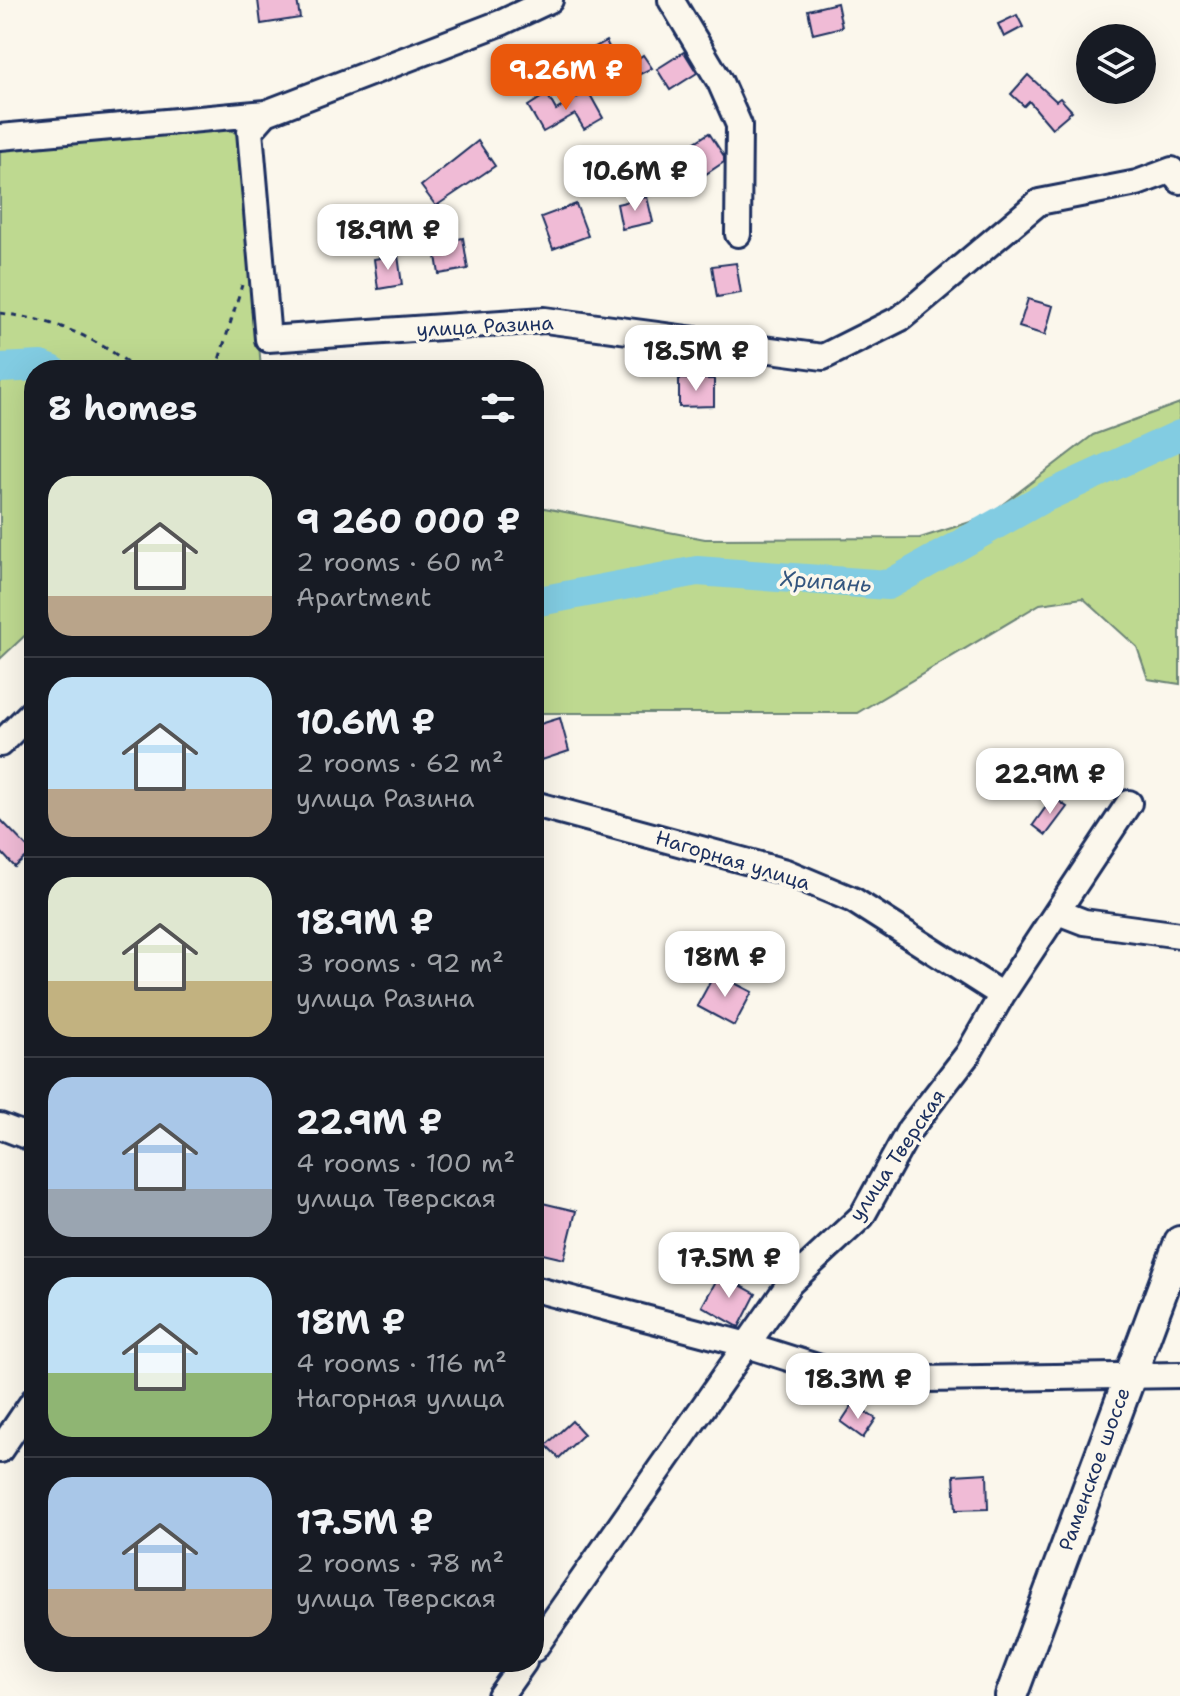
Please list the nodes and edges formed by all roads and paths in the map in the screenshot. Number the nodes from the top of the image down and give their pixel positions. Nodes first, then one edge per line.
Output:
1 (550, 0) edge
2 (671, 0) edge
3 (266, 113) junction
4 (0, 137) edge
5 (1180, 181) edge
6 (738, 234) dead end
7 (246, 273) dead end
8 (0, 313) edge
9 (124, 360) edge
10 (219, 360) edge
11 (24, 720) edge
12 (0, 744) edge
13 (1129, 803) dead end
14 (544, 807) edge
15 (1058, 912) junction
16 (1180, 935) edge
17 (1002, 995) junction
18 (0, 1126) edge
19 (24, 1135) edge
20 (1180, 1242) edge
21 (544, 1292) edge
22 (744, 1344) junction
23 (1128, 1375) junction
24 (1180, 1375) edge
25 (24, 1415) edge
26 (0, 1450) edge
27 (544, 1634) edge
28 (517, 1672) edge
29 (500, 1696) edge
30 (1011, 1696) edge

1 - 3 street
2 - 6 street
3 - 4 street
3 - 5 street, улица Разина
7 - 10 path
8 - 9 path
11 - 12 street
13 - 15 street, улица Тверская
14 - 17 street, Нагорная улица
15 - 16 street
15 - 17 street, улица Тверская
17 - 22 street, улица Тверская
18 - 19 street
20 - 23 main road, Раменское шоссе
21 - 22 street
22 - 23 street
22 - 27 street, улица Тверская
23 - 24 street
23 - 30 main road, Раменское шоссе
25 - 26 street
28 - 29 street

